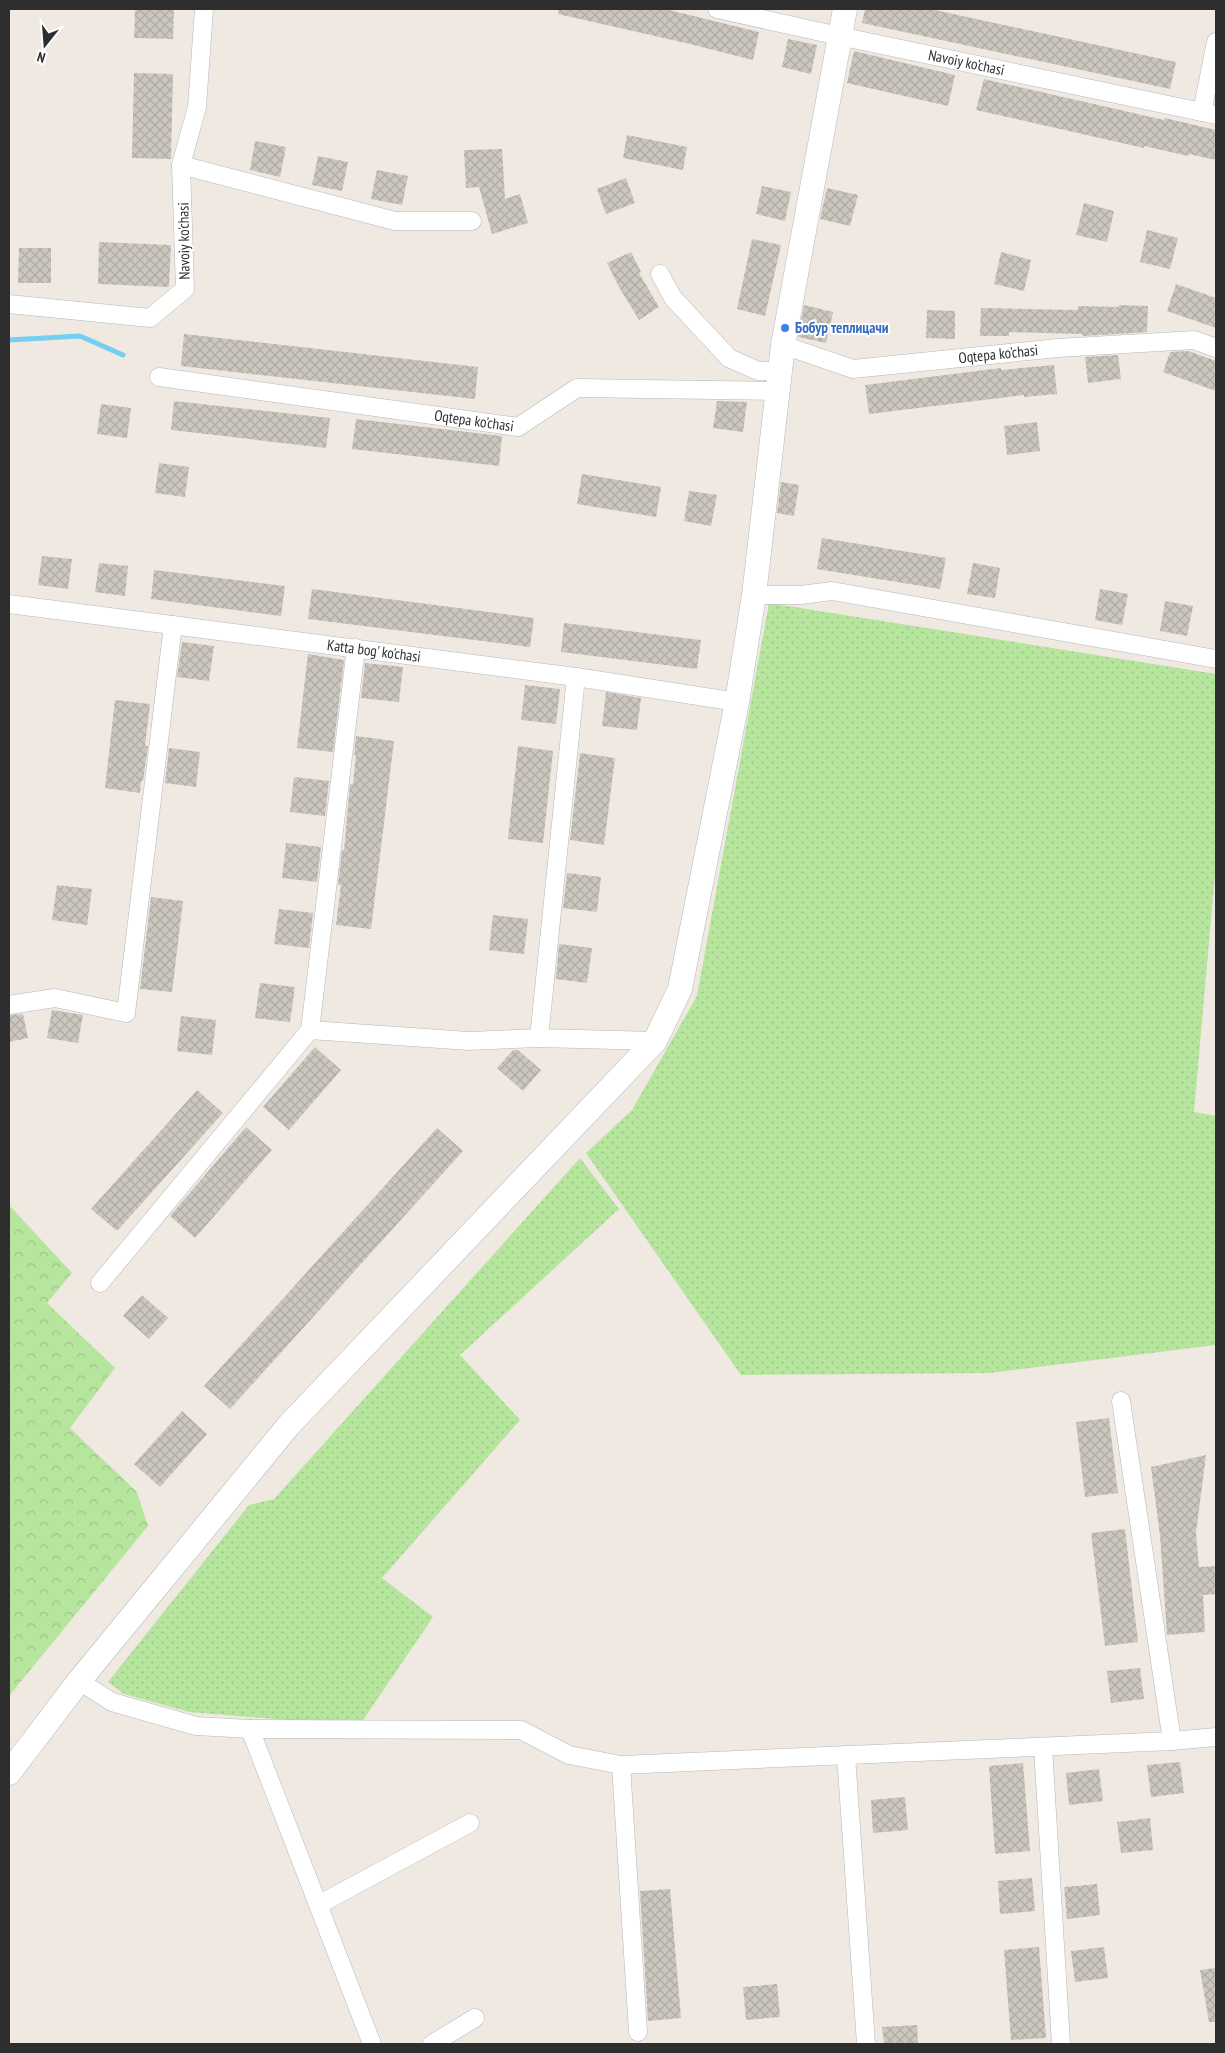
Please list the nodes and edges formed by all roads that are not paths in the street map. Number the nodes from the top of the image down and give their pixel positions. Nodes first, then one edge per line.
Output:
1 (204, 9) edge
2 (717, 9) edge
3 (846, 9) edge
4 (839, 36) junction
5 (1216, 42) edge
6 (1209, 114) edge
7 (181, 165) junction
8 (472, 221) dead end
9 (660, 274) dead end
10 (9, 304) edge
11 (783, 345) junction
12 (1216, 348) edge
13 (159, 377) dead end
14 (779, 381) junction
15 (754, 595) junction
16 (9, 604) edge
17 (173, 625) junction
18 (356, 648) junction
19 (1216, 659) edge
20 (576, 677) junction
21 (737, 702) junction
22 (9, 1005) edge
23 (310, 1030) junction
24 (539, 1038) junction
25 (655, 1041) junction
26 (100, 1283) dead end
27 (1121, 1401) dead end
28 (79, 1681) junction
29 (250, 1728) junction
30 (1216, 1737) edge
31 (1172, 1741) junction
32 (1043, 1747) junction
33 (846, 1755) junction
34 (621, 1765) junction
35 (9, 1772) edge
36 (470, 1823) dead end
37 (318, 1905) junction
38 (475, 2018) dead end
39 (638, 2032) dead end
40 (372, 2044) edge
41 (432, 2044) edge
42 (866, 2044) edge
43 (1060, 2044) edge

1 - 7 street, Navoiy ko'chasi
2 - 4 street, Navoiy ko'chasi
3 - 4 main road
4 - 6 street, Navoiy ko'chasi
4 - 11 main road
5 - 6 street
7 - 8 street
7 - 10 street, Navoiy ko'chasi
9 - 14 street
11 - 12 street, Oqtepa ko'chasi
11 - 14 main road
13 - 14 street, Oqtepa ko'chasi
14 - 15 main road
15 - 19 street
15 - 21 main road
16 - 17 street, Katta bog' ko'chasi
17 - 18 street, Katta bog' ko'chasi
17 - 22 street
18 - 20 street, Katta bog' ko'chasi
18 - 23 street
20 - 21 street, Katta bog' ko'chasi
20 - 24 street
21 - 25 main road
23 - 24 street
23 - 26 street
24 - 25 street
25 - 28 main road
27 - 31 street
28 - 29 street
28 - 35 main road
29 - 34 street
29 - 37 street
30 - 31 street
31 - 32 street
32 - 33 street
32 - 43 street
33 - 34 street
33 - 42 street
34 - 39 street
36 - 37 street
37 - 40 street
38 - 41 street

